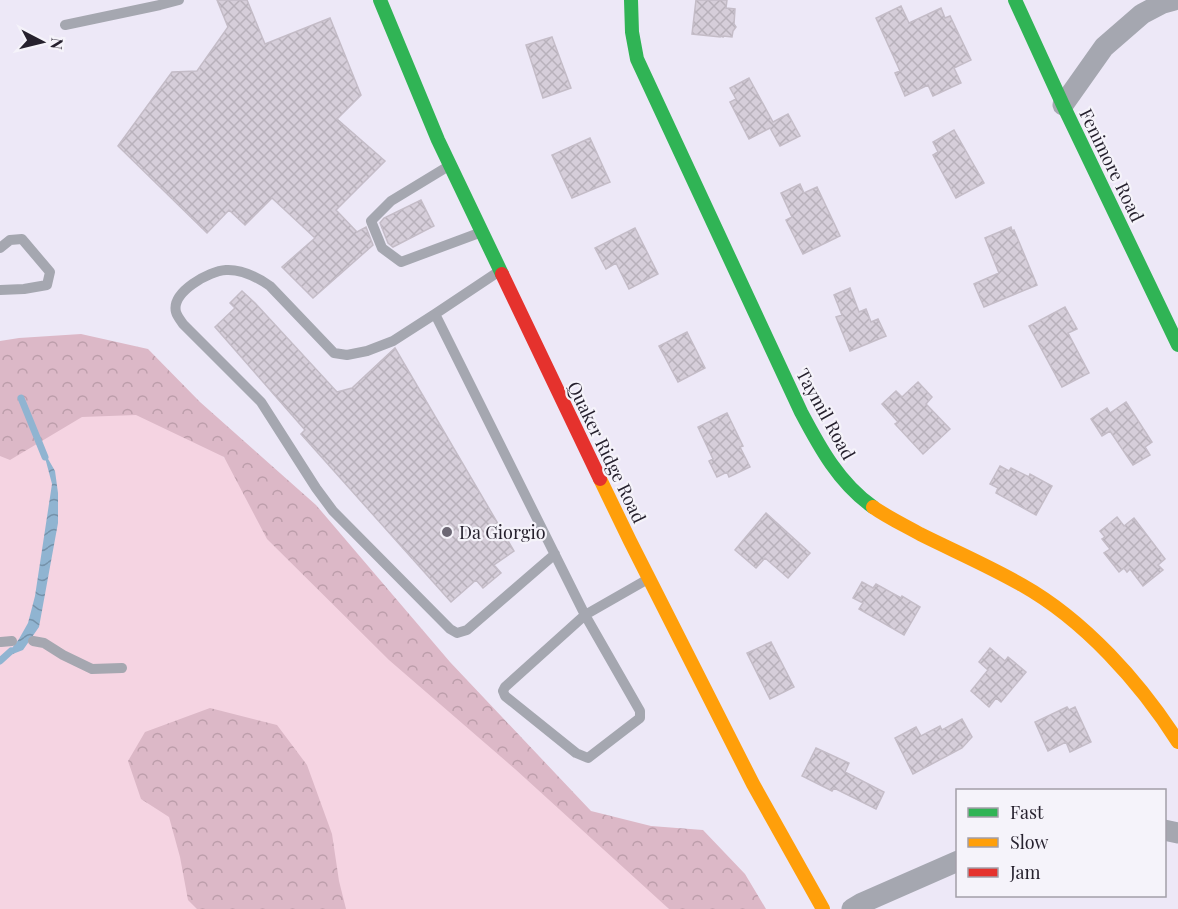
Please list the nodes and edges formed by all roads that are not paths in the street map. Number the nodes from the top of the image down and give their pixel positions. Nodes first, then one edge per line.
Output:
1 (178, 0) edge
2 (380, 0) edge
3 (632, 0) edge
4 (1015, 0) edge
5 (1174, 0) edge
6 (65, 25) dead end
7 (1063, 105) junction
8 (450, 165) junction
9 (482, 231) junction
10 (0, 248) edge
11 (501, 270) junction
12 (0, 290) edge
13 (435, 314) junction
14 (1178, 345) edge
15 (555, 554) junction
16 (649, 578) junction
17 (585, 615) junction
18 (33, 641) dead end
19 (122, 668) dead end
20 (1178, 742) edge
21 (956, 861) edge
22 (823, 909) edge
23 (852, 909) edge

1 - 6 lane
2 - 8 street, Quaker Ridge Road
3 - 20 street, Taymil Road
4 - 7 street, Fenimore Road
5 - 7 street
7 - 14 street, Fenimore Road
8 - 9 street, Quaker Ridge Road
8 - 9 lane
9 - 11 street, Quaker Ridge Road
10 - 12 lane
11 - 13 lane
11 - 16 street, Quaker Ridge Road
13 - 15 lane
13 - 15 lane
15 - 17 lane
16 - 17 lane
16 - 22 street, Quaker Ridge Road
17 - 17 lane
18 - 19 lane
21 - 23 street

